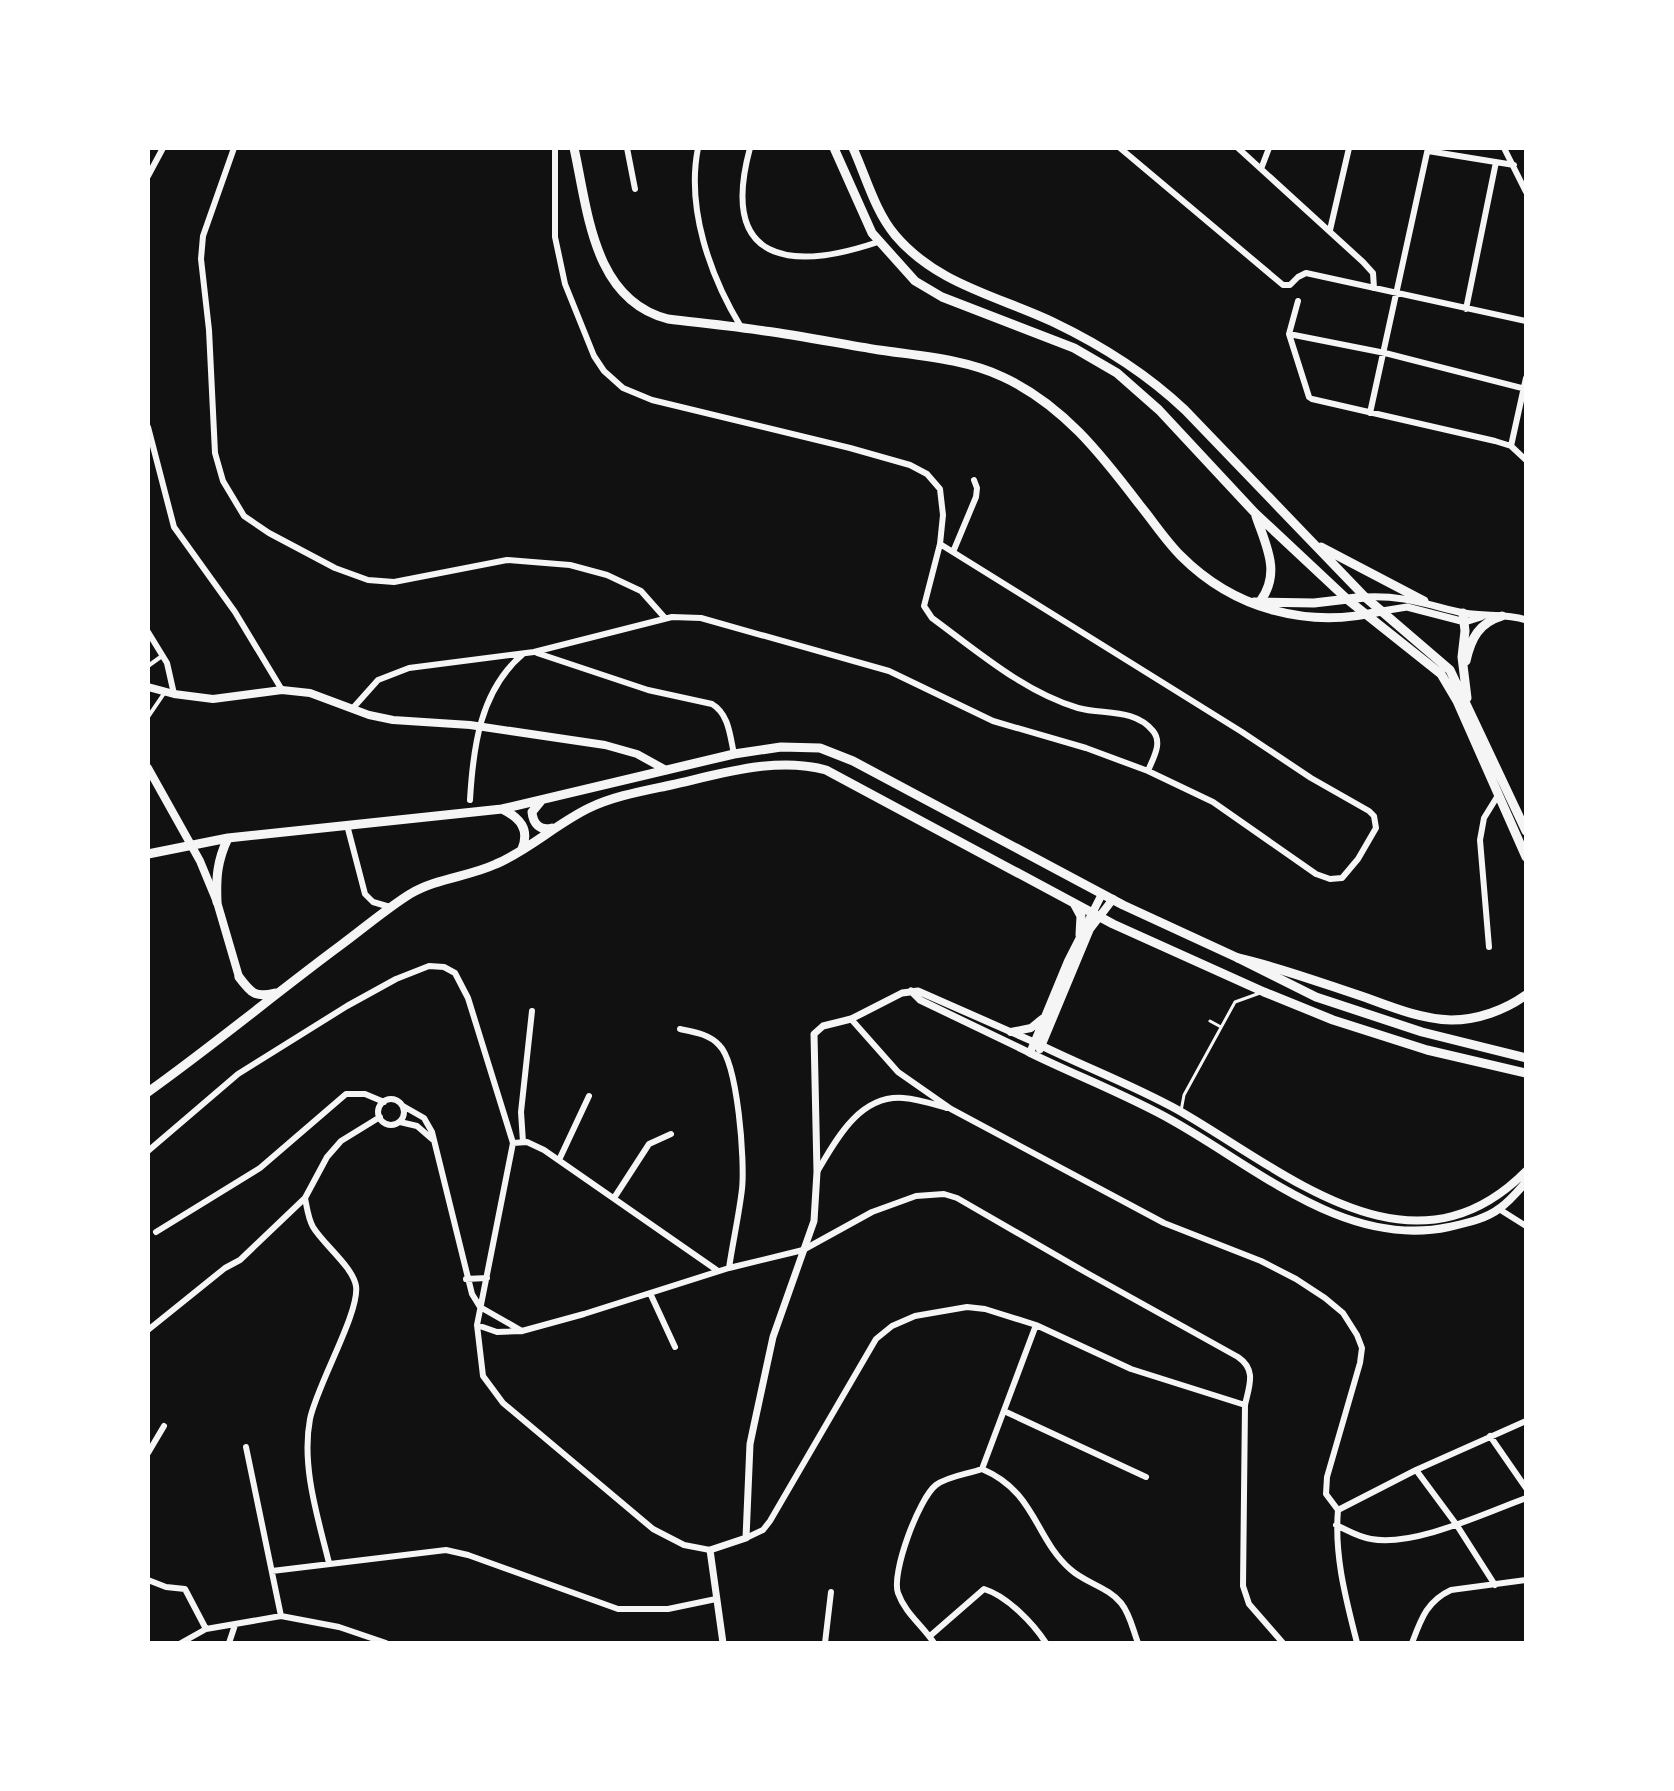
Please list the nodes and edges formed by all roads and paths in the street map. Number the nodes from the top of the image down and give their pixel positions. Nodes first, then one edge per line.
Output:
1 (163, 148) edge
2 (234, 148) edge
3 (555, 148) edge
4 (574, 148) edge
5 (627, 148) edge
6 (698, 148) edge
7 (750, 148) edge
8 (834, 148) edge
9 (853, 148) edge
10 (1120, 148) edge
11 (1238, 148) edge
12 (1269, 148) edge
13 (1349, 148) edge
14 (1504, 148) edge
15 (1428, 150) edge
16 (1526, 161) edge
17 (1496, 162) junction
18 (1515, 166) junction
19 (1261, 169) junction
20 (148, 176) edge
21 (635, 189) dead end
22 (1526, 192) edge
23 (1330, 230) junction
24 (878, 242) junction
25 (1374, 288) junction
26 (1397, 294) junction
27 (1298, 301) dead end
28 (1466, 309) junction
29 (1526, 321) edge
30 (741, 327) junction
31 (1289, 334) junction
32 (1385, 353) junction
33 (1526, 378) edge
34 (1525, 388) edge
35 (1370, 413) junction
36 (148, 427) edge
37 (1511, 446) junction
38 (1526, 460) edge
39 (974, 480) dead end
40 (1255, 513) junction
41 (1312, 542) junction
42 (940, 544) junction
43 (953, 552) junction
44 (1365, 597) junction
45 (1348, 600) junction
46 (1424, 601) junction
47 (1256, 602) junction
48 (1382, 611) junction
49 (1366, 615) junction
50 (1502, 616) junction
51 (1464, 617) junction
52 (665, 618) junction
53 (1526, 620) edge
54 (148, 632) edge
55 (534, 652) junction
56 (523, 654) junction
57 (162, 656) junction
58 (148, 666) edge
59 (1464, 668) junction
60 (148, 687) edge
61 (282, 690) junction
62 (170, 692) junction
63 (1467, 701) junction
64 (353, 708) junction
65 (148, 717) edge
66 (480, 726) junction
67 (734, 754) junction
68 (148, 768) edge
69 (666, 770) junction
70 (1148, 771) junction
71 (1497, 797) junction
72 (543, 799) junction
73 (470, 800) dead end
74 (502, 809) junction
75 (347, 825) junction
76 (554, 827) junction
77 (1526, 831) edge
78 (228, 838) junction
79 (191, 845) junction
80 (520, 851) junction
81 (148, 854) edge
82 (1526, 857) edge
83 (1102, 894) junction
84 (1113, 899) junction
85 (217, 902) junction
86 (1074, 903) junction
87 (392, 907) junction
88 (1096, 914) junction
89 (1080, 935) junction
90 (1489, 947) dead end
91 (1238, 958) junction
92 (239, 977) joint
93 (911, 991) junction
94 (279, 992) junction
95 (1264, 992) junction
96 (1526, 995) edge
97 (532, 1011) dead end
98 (1045, 1015) junction
99 (851, 1019) junction
100 (1210, 1021) dead end
101 (1221, 1027) junction
102 (680, 1029) dead end
103 (1011, 1032) junction
104 (1038, 1044) junction
105 (1033, 1055) junction
106 (1526, 1058) edge
107 (1526, 1073) edge
108 (148, 1092) edge
109 (589, 1096) dead end
110 (384, 1102) junction
111 (403, 1106) junction
112 (951, 1109) junction
113 (1181, 1112) junction
114 (380, 1117) junction
115 (400, 1122) junction
116 (671, 1134) dead end
117 (435, 1142) junction
118 (523, 1142) junction
119 (513, 1143) junction
120 (148, 1151) edge
121 (1257, 1158) junction
122 (559, 1160) junction
123 (1252, 1167) junction
124 (1526, 1171) edge
125 (817, 1172) junction
126 (1286, 1176) junction
127 (1526, 1182) edge
128 (1281, 1186) junction
129 (1324, 1197) junction
130 (305, 1198) junction
131 (614, 1198) junction
132 (1490, 1202) junction
133 (1320, 1207) junction
134 (1499, 1209) junction
135 (1378, 1223) junction
136 (1526, 1226) edge
137 (156, 1232) dead end
138 (803, 1250) junction
139 (729, 1268) junction
140 (718, 1271) junction
141 (487, 1278) junction
142 (466, 1279) junction
143 (650, 1293) junction
144 (480, 1307) junction
145 (157, 1324) junction
146 (477, 1325) junction
147 (1036, 1325) junction
148 (148, 1330) edge
149 (522, 1331) junction
150 (148, 1337) edge
151 (675, 1347) dead end
152 (1245, 1405) junction
153 (1004, 1411) junction
154 (1526, 1421) edge
155 (164, 1426) dead end
156 (1490, 1436) junction
157 (246, 1447) dead end
158 (148, 1453) edge
159 (982, 1469) junction
160 (1416, 1470) junction
161 (1146, 1477) dead end
162 (1526, 1488) edge
163 (1526, 1498) edge
164 (1338, 1510) junction
165 (1456, 1524) junction
166 (1336, 1525) junction
167 (746, 1538) junction
168 (710, 1550) junction
169 (329, 1563) junction
170 (272, 1571) junction
171 (148, 1580) edge
172 (1526, 1580) edge
173 (1495, 1585) junction
174 (831, 1592) dead end
175 (716, 1599) junction
176 (281, 1616) junction
177 (235, 1625) junction
178 (206, 1629) junction
179 (932, 1640) edge
180 (181, 1643) edge
181 (229, 1643) edge
182 (386, 1643) edge
183 (723, 1643) edge
184 (825, 1643) edge
185 (1046, 1643) edge
186 (1138, 1643) edge
187 (1283, 1643) edge
188 (1357, 1643) edge
189 (1412, 1643) edge

1 - 20 street
2 - 52 street
3 - 42 street
4 - 30 main road
5 - 21 street
6 - 30 street
7 - 24 street
8 - 24 main road
9 - 41 main road
10 - 25 street
11 - 19 street
12 - 19 street
13 - 23 street
14 - 18 street
15 - 17 street
15 - 26 street
16 - 18 street
17 - 18 street
17 - 28 street
18 - 22 street
19 - 23 street
23 - 25 street
24 - 40 main road
25 - 26 street
26 - 28 street
26 - 32 street
27 - 31 street
28 - 29 street
30 - 47 main road
31 - 32 street
31 - 35 street
32 - 34 street
32 - 35 street
33 - 34 street
34 - 37 street
35 - 37 street
36 - 61 street
37 - 38 street
39 - 43 street
40 - 45 main road
40 - 47 main road
41 - 44 main road
41 - 46 main road
42 - 43 street
42 - 70 street
43 - 70 street
44 - 45 main road
44 - 46 street
44 - 48 main road
45 - 47 main road
45 - 49 main road
46 - 51 street
47 - 49 main road
48 - 49 main road
48 - 51 street
48 - 63 main road
49 - 71 main road
50 - 51 street
50 - 53 street
50 - 59 main road
51 - 59 main road
52 - 55 street
52 - 70 street
54 - 57 street
55 - 56 street
55 - 67 street
56 - 64 street
56 - 66 street
57 - 58 street
57 - 62 street
59 - 63 main road
60 - 62 main road
61 - 62 main road
61 - 64 main road
62 - 65 street
63 - 77 main road
64 - 66 main road
66 - 69 main road
66 - 73 street
67 - 69 main road
67 - 83 main road
68 - 79 main road
69 - 72 main road
71 - 82 main road
71 - 90 street
72 - 74 main road
72 - 76 main road
74 - 75 main road
74 - 80 main road
75 - 78 main road
75 - 87 street
76 - 80 main road
76 - 86 main road
78 - 79 main road
78 - 85 main road
79 - 81 main road
79 - 85 main road
80 - 87 main road
83 - 84 main road
83 - 88 main road
84 - 88 main road
84 - 91 main road
85 - 92 main road
86 - 88 main road
86 - 89 main road
87 - 94 main road
88 - 89 main road
88 - 95 main road
88 - 104 main road
89 - 98 main road
91 - 96 main road
91 - 106 main road
92 - 94 main road
93 - 99 street
93 - 103 street
93 - 105 street
94 - 108 main road
95 - 101 lane
95 - 107 main road
97 - 118 street
98 - 103 main road
98 - 104 main road
99 - 112 street
99 - 125 street
100 - 101 lane
101 - 113 lane
102 - 139 street
103 - 104 street
104 - 105 main road
104 - 113 main road
105 - 123 main road
109 - 122 street
110 - 111 street
110 - 114 street
110 - 137 street
111 - 115 street
111 - 117 street
112 - 125 street
112 - 164 street
113 - 121 main road
114 - 115 street
114 - 130 street
115 - 117 street
116 - 131 street
117 - 142 street
118 - 119 street
118 - 122 street
119 - 120 street
119 - 141 street
121 - 123 main road
121 - 126 main road
122 - 131 street
123 - 128 main road
124 - 132 main road
125 - 138 street
126 - 128 main road
126 - 129 main road
127 - 134 main road
128 - 133 main road
129 - 133 main road
129 - 135 main road
130 - 145 street
130 - 169 street
131 - 140 street
132 - 134 main road
132 - 135 main road
133 - 135 main road
134 - 135 main road
134 - 136 street
138 - 139 street
138 - 152 street
138 - 167 street
139 - 140 street
140 - 143 street
141 - 142 street
141 - 144 street
142 - 144 street
143 - 149 street
143 - 151 street
144 - 146 street
144 - 149 street
145 - 148 street
145 - 150 street
146 - 149 street
146 - 168 street
147 - 152 street
147 - 153 street
147 - 167 street
152 - 187 street
153 - 159 street
153 - 161 street
154 - 156 street
155 - 158 street
156 - 160 street
156 - 162 street
157 - 170 street
159 - 179 street
159 - 186 street
160 - 164 street
160 - 165 street
163 - 165 street
164 - 166 street
165 - 166 street
165 - 173 street
166 - 188 street
167 - 168 street
168 - 175 street
169 - 170 street
169 - 175 street
170 - 176 street
171 - 178 street
172 - 173 street
173 - 189 street
174 - 184 street
175 - 183 street
176 - 177 street
176 - 182 street
177 - 178 street
177 - 181 street
178 - 180 street
179 - 185 street

